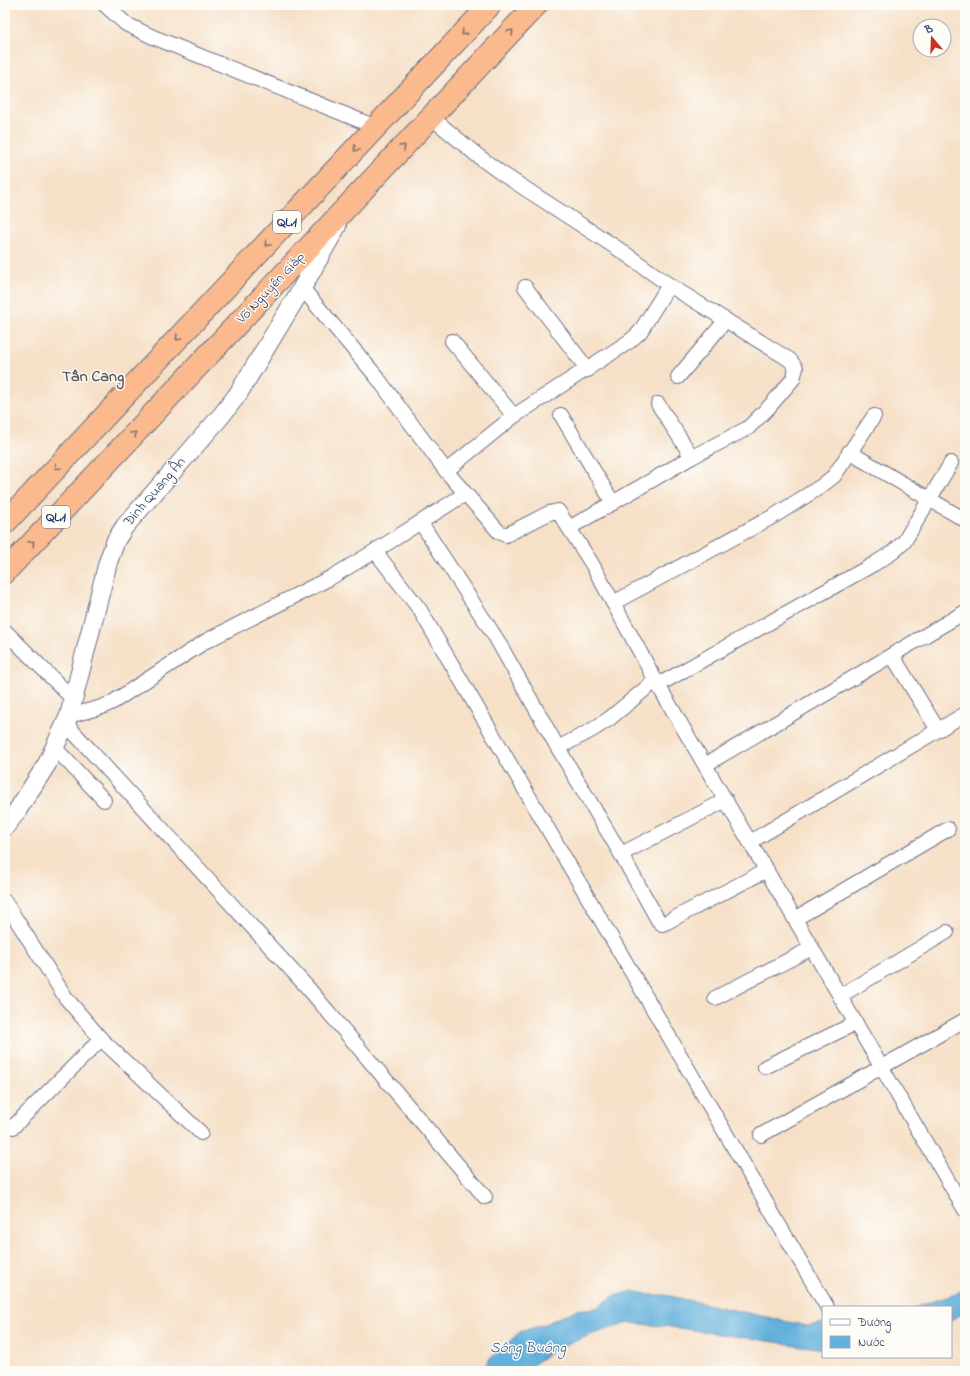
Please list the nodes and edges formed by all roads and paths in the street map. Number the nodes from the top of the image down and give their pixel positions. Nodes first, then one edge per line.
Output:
1 (105, 5) edge
2 (490, 5) edge
3 (536, 5) edge
4 (431, 117) junction
5 (376, 127) junction
6 (367, 186) junction
7 (669, 286) junction
8 (525, 287) dead end
9 (302, 288) junction
10 (726, 320) junction
11 (452, 341) dead end
12 (588, 370) junction
13 (678, 377) dead end
14 (658, 404) dead end
15 (561, 415) dead end
16 (514, 416) junction
17 (874, 416) dead end
18 (849, 452) junction
19 (692, 457) junction
20 (951, 463) dead end
21 (446, 470) junction
22 (465, 494) junction
23 (929, 499) junction
24 (613, 502) junction
25 (965, 520) edge
26 (5, 523) edge
27 (421, 523) junction
28 (569, 528) junction
29 (376, 551) junction
30 (5, 572) edge
31 (614, 603) junction
32 (965, 612) edge
33 (5, 631) edge
34 (892, 655) junction
35 (657, 683) junction
36 (70, 714) junction
37 (965, 714) edge
38 (938, 730) junction
39 (55, 748) junction
40 (558, 748) junction
41 (705, 765) junction
42 (104, 800) dead end
43 (726, 800) junction
44 (5, 828) edge
45 (948, 828) dead end
46 (750, 842) junction
47 (621, 854) junction
48 (767, 870) junction
49 (5, 902) edge
50 (795, 918) junction
51 (947, 932) dead end
52 (812, 948) junction
53 (840, 996) junction
54 (715, 998) dead end
55 (965, 1020) edge
56 (856, 1023) junction
57 (101, 1039) junction
58 (765, 1067) dead end
59 (882, 1067) junction
60 (13, 1127) dead end
61 (201, 1132) dead end
62 (761, 1135) dead end
63 (485, 1197) dead end
64 (965, 1210) edge
65 (826, 1306) edge

1 - 5 street
2 -> 5 highway, QL.1
4 -> 3 highway, Võ Nguyên Giáp / QL.1
6 -> 4 highway, Võ Nguyên Giáp / QL.1
4 - 7 street
5 -> 26 highway, QL.1
6 - 9 street, Đinh Quang Ân
30 -> 6 highway, Võ Nguyên Giáp / QL.1
7 - 10 street
7 - 12 street
8 - 12 street
9 - 21 street
9 - 36 street, Đinh Quang Ân
10 - 13 street
10 - 19 street
11 - 16 street
12 - 16 street
14 - 19 street
15 - 24 street
16 - 21 street
17 - 18 street
18 - 23 street
18 - 31 street
19 - 24 street
20 - 23 street
21 - 22 street
22 - 27 street
22 - 28 street
23 - 25 street
23 - 35 street
24 - 28 street
27 - 29 street
27 - 40 street
28 - 31 street
29 - 36 street
29 - 65 street
31 - 35 street
32 - 34 street
33 - 36 street
34 - 38 street
34 - 41 street
35 - 40 street
35 - 41 street
36 - 39 street, Đinh Quang Ân
36 - 63 street
37 - 38 street
38 - 46 street
39 - 42 street
39 - 44 street, Đinh Quang Ân
40 - 47 street
41 - 43 street
43 - 46 street
43 - 47 street
45 - 50 street
46 - 48 street
47 - 48 street
48 - 50 street
49 - 57 street
50 - 52 street
51 - 53 street
52 - 53 street
52 - 54 street
53 - 56 street
55 - 59 street
56 - 58 street
56 - 59 street
57 - 60 street
57 - 61 street
59 - 62 street
59 - 64 street

